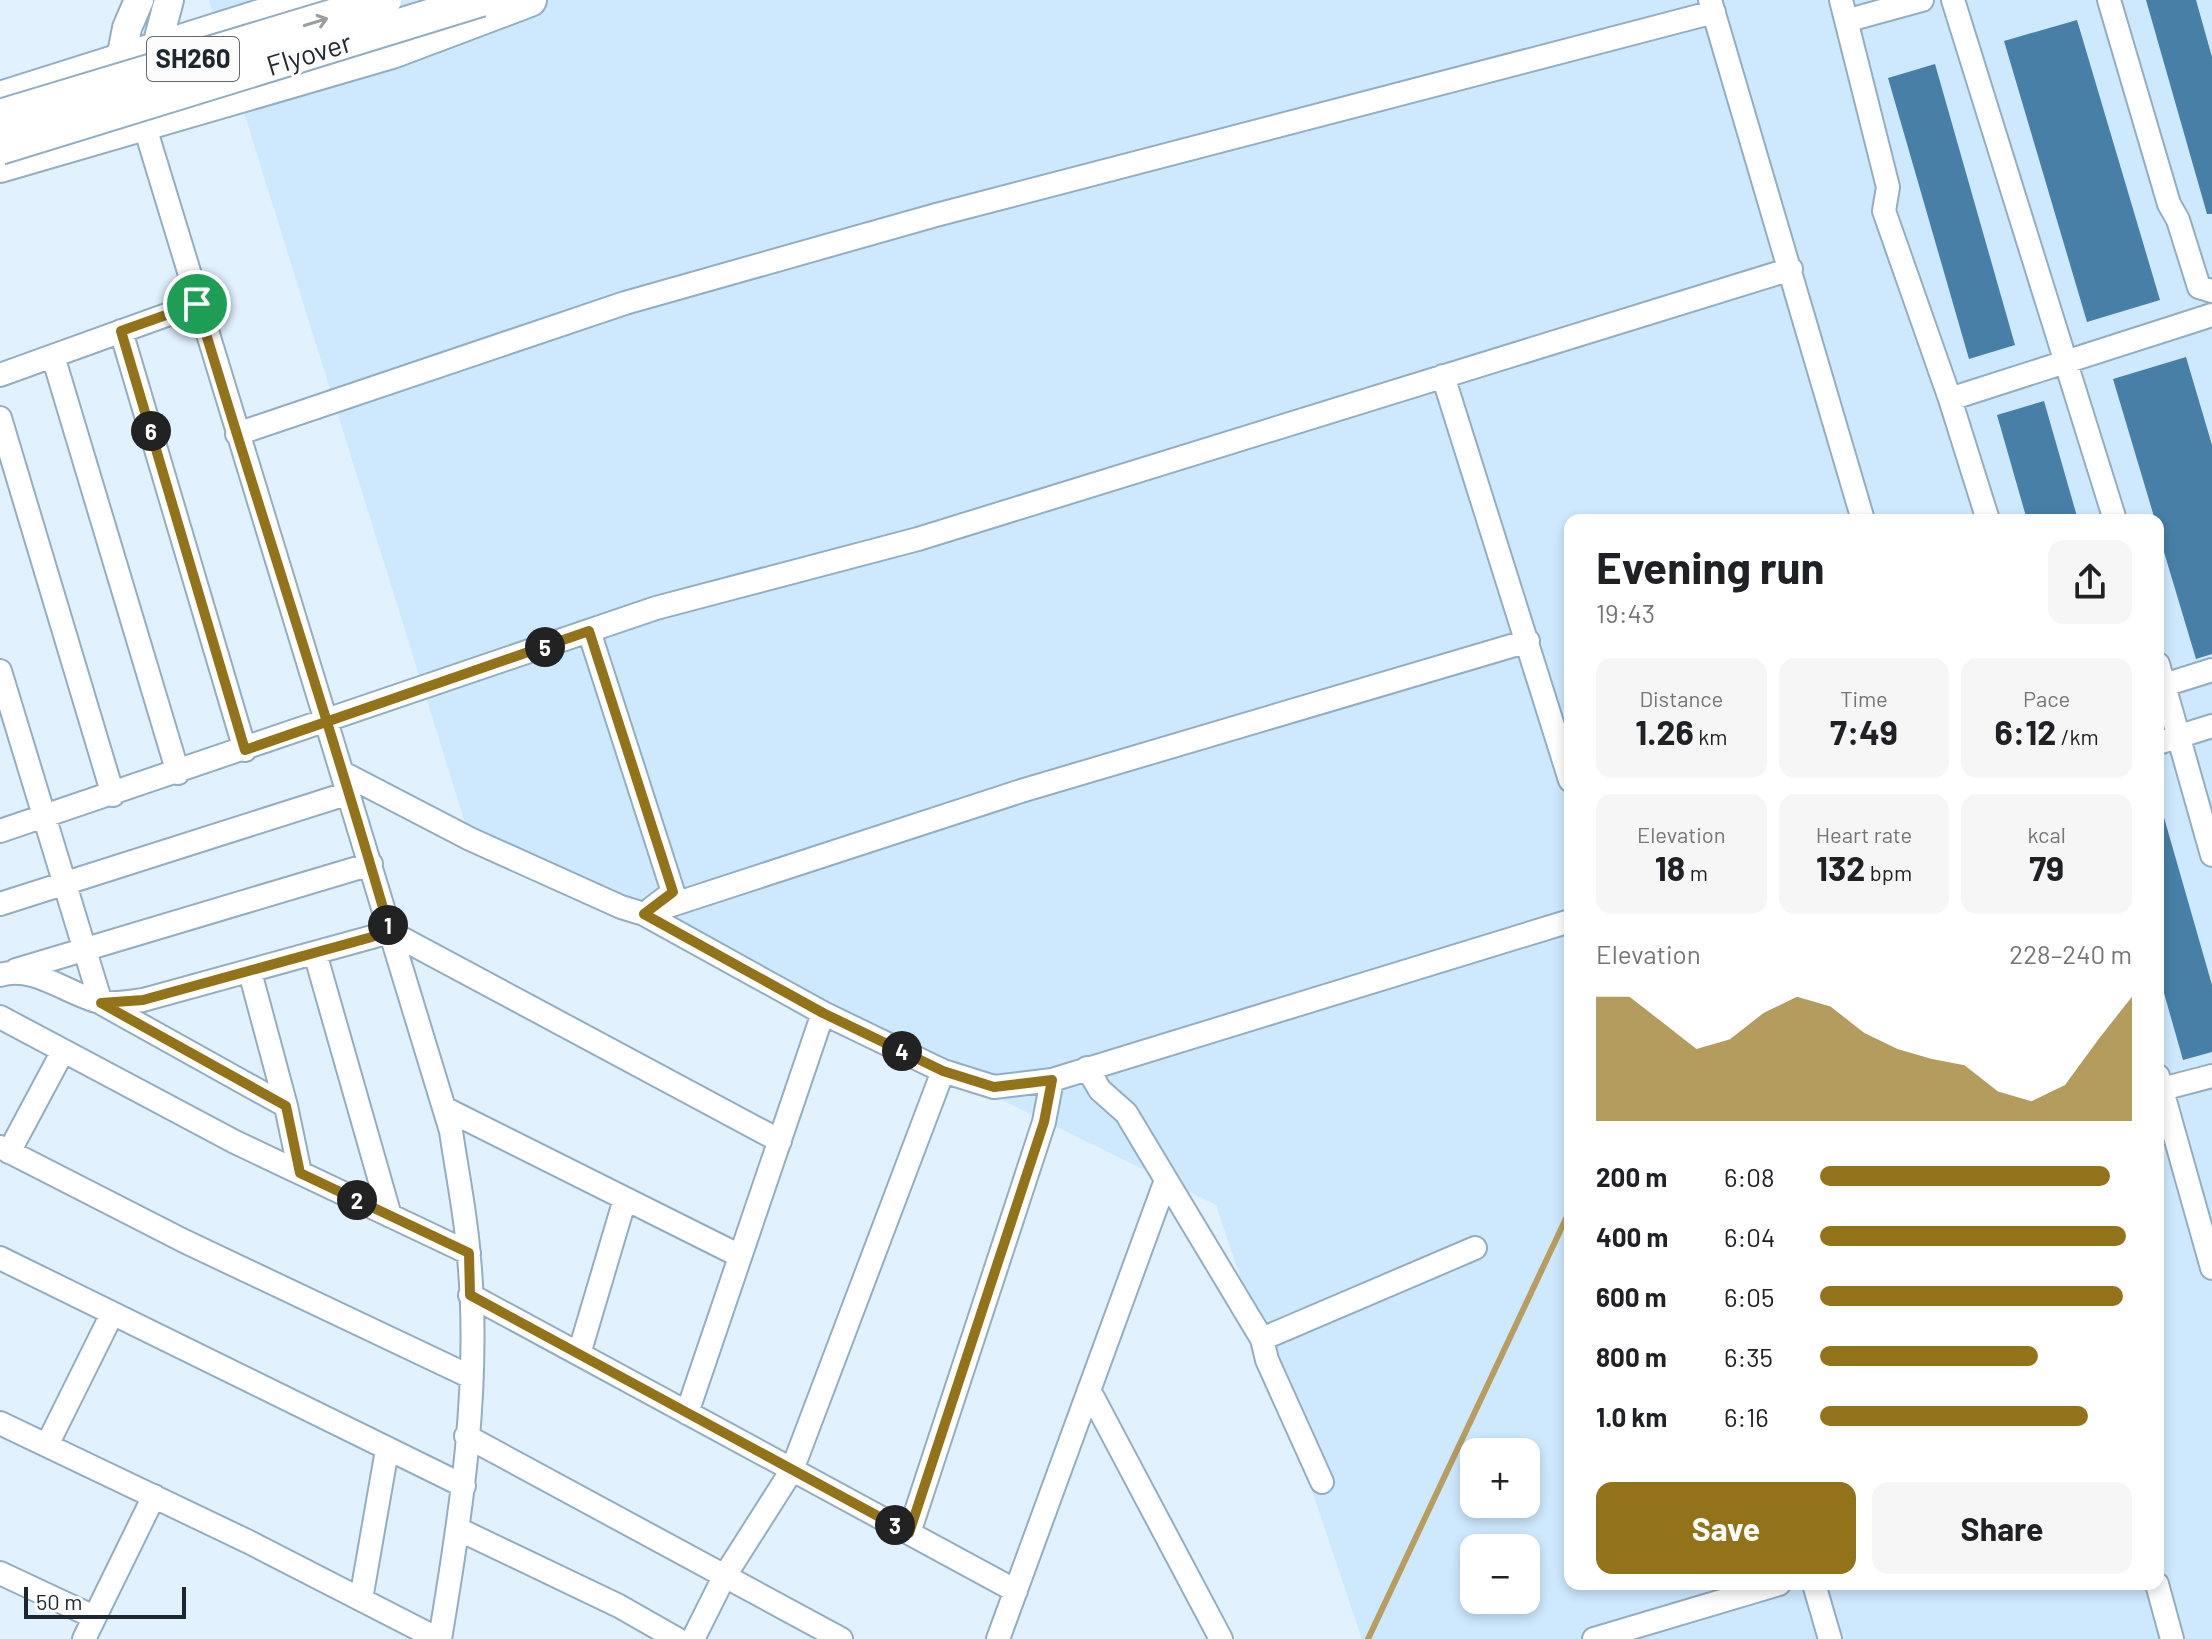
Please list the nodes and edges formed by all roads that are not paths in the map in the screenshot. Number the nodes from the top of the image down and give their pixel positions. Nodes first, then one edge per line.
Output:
1 (139, 0) edge
2 (169, 0) edge
3 (311, 0) edge
4 (385, 0) edge
5 (481, 0) edge
6 (530, 0) edge
7 (1922, 0) edge
8 (1953, 0) edge
9 (2109, 0) edge
10 (1712, 6) edge
11 (1845, 10) edge
12 (153, 52) junction
13 (119, 63) junction
14 (0, 98) edge
15 (0, 116) edge
16 (144, 124) junction
17 (111, 133) junction
18 (0, 148) edge
19 (0, 166) edge
20 (1791, 269) junction
21 (2212, 291) edge
22 (197, 304) junction
23 (2211, 321) edge
24 (121, 331) junction
25 (53, 356) junction
26 (2068, 361) junction
27 (0, 375) edge
28 (1443, 376) junction
29 (1950, 399) junction
30 (0, 418) edge
31 (237, 434) junction
32 (1861, 514) edge
33 (1986, 514) edge
34 (2113, 514) edge
35 (589, 631) junction
36 (1528, 641) junction
37 (2212, 670) edge
38 (0, 671) edge
39 (2164, 678) edge
40 (2164, 710) edge
41 (327, 723) junction
42 (2212, 726) edge
43 (2168, 740) edge
44 (245, 750) junction
45 (1564, 760) edge
46 (178, 773) junction
47 (346, 783) junction
48 (113, 795) junction
49 (44, 817) junction
50 (0, 831) edge
51 (2212, 855) edge
52 (371, 864) junction
53 (67, 884) junction
54 (0, 904) edge
55 (644, 914) junction
56 (1564, 923) edge
57 (390, 932) junction
58 (84, 948) junction
59 (315, 953) junction
60 (8, 972) edge
61 (250, 972) junction
62 (101, 1003) junction
63 (823, 1013) junction
64 (0, 1017) edge
65 (63, 1051) junction
66 (1087, 1068) junction
67 (943, 1071) junction
68 (2212, 1076) edge
69 (1052, 1080) junction
70 (2164, 1082) edge
71 (2164, 1097) edge
72 (286, 1106) junction
73 (444, 1108) junction
74 (780, 1141) junction
75 (5, 1149) edge
76 (300, 1173) junction
77 (1166, 1180) junction
78 (625, 1199) junction
79 (390, 1216) junction
80 (1475, 1248) dead end
81 (469, 1253) junction
82 (740, 1256) junction
83 (0, 1258) edge
84 (2212, 1268) edge
85 (470, 1295) junction
86 (112, 1314) junction
87 (1262, 1339) junction
88 (579, 1354) junction
89 (471, 1377) junction
90 (1089, 1390) junction
91 (687, 1413) junction
92 (0, 1423) edge
93 (466, 1436) junction
94 (47, 1445) junction
95 (387, 1450) junction
96 (792, 1470) junction
97 (1322, 1482) dead end
98 (464, 1486) junction
99 (154, 1496) junction
100 (458, 1529) junction
101 (909, 1533) junction
102 (0, 1573) edge
103 (724, 1577) junction
104 (1759, 1590) edge
105 (1816, 1590) edge
106 (2159, 1590) edge
107 (1016, 1591) junction
108 (361, 1599) junction
109 (94, 1617) junction
110 (84, 1639) edge
111 (439, 1639) edge
112 (677, 1639) edge
113 (693, 1639) edge
114 (841, 1639) edge
115 (998, 1639) edge
116 (1221, 1639) edge
117 (1594, 1639) edge
118 (1830, 1639) edge
119 (2172, 1639) edge

1 - 13 main road
2 - 12 main road
3 - 12 highway, SH260
15 -> 4 highway, Flyover / SH260, bridge
5 - 18 highway, Flyover, bridge
6 - 16 highway
7 - 11 street
8 - 26 street
9 - 21 street
10 - 20 street
10 - 31 street
11 - 29 street
12 - 13 highway, SH260
12 - 16 main road
13 - 14 highway, SH260
13 - 17 main road
16 - 17 highway
16 - 22 street
17 - 19 highway
20 - 28 street
20 - 32 street
22 - 24 street
22 - 31 street
23 - 26 street
24 - 25 street
24 - 44 street
25 - 27 street
25 - 46 street
26 - 29 street
26 - 34 street
28 - 35 street
28 - 36 street
29 - 33 street
30 - 48 street
31 - 41 street
35 - 41 street
35 - 55 street
36 - 45 street
36 - 55 street
37 - 39 street
38 - 49 street
40 - 43 street
41 - 44 street
41 - 47 street
42 - 43 street
43 - 51 street
44 - 46 street
46 - 48 street
47 - 52 street
47 - 53 street
47 - 55 street
48 - 49 street
49 - 50 street
49 - 53 street
52 - 57 street
52 - 58 street
53 - 54 street
53 - 58 street
55 - 63 street
56 - 66 street
57 - 59 street
57 - 73 street
57 - 74 street
58 - 60 street
58 - 62 street
59 - 61 street
59 - 79 street
60 - 62 street
61 - 62 street
61 - 72 street
62 - 72 street
63 - 67 street
63 - 74 street
64 - 65 street
65 - 75 street
65 - 76 street
66 - 69 street
66 - 77 street
67 - 69 street
67 - 96 street
68 - 70 street
69 - 101 street
71 - 84 street
72 - 76 street
73 - 78 street
73 - 81 street
74 - 82 street
75 - 89 street
76 - 79 street
77 - 87 street
77 - 90 street
78 - 82 street
78 - 88 street
79 - 81 street
80 - 87 street
81 - 85 street
82 - 91 street
83 - 86 street
85 - 88 street
85 - 89 street
86 - 94 street
86 - 95 street
87 - 97 street
88 - 91 street
89 - 93 street
90 - 107 street
90 - 116 street
91 - 96 street
92 - 94 street
93 - 98 street
93 - 103 street
94 - 99 street
95 - 98 street
95 - 108 street
96 - 101 street
96 - 103 street
98 - 100 street
99 - 108 street
99 - 109 street
100 - 111 street
100 - 112 street
101 - 107 street
102 - 109 street
103 - 113 street
103 - 114 street
104 - 117 street
105 - 118 street
106 - 119 street
107 - 115 street
108 - 111 street
109 - 110 street

